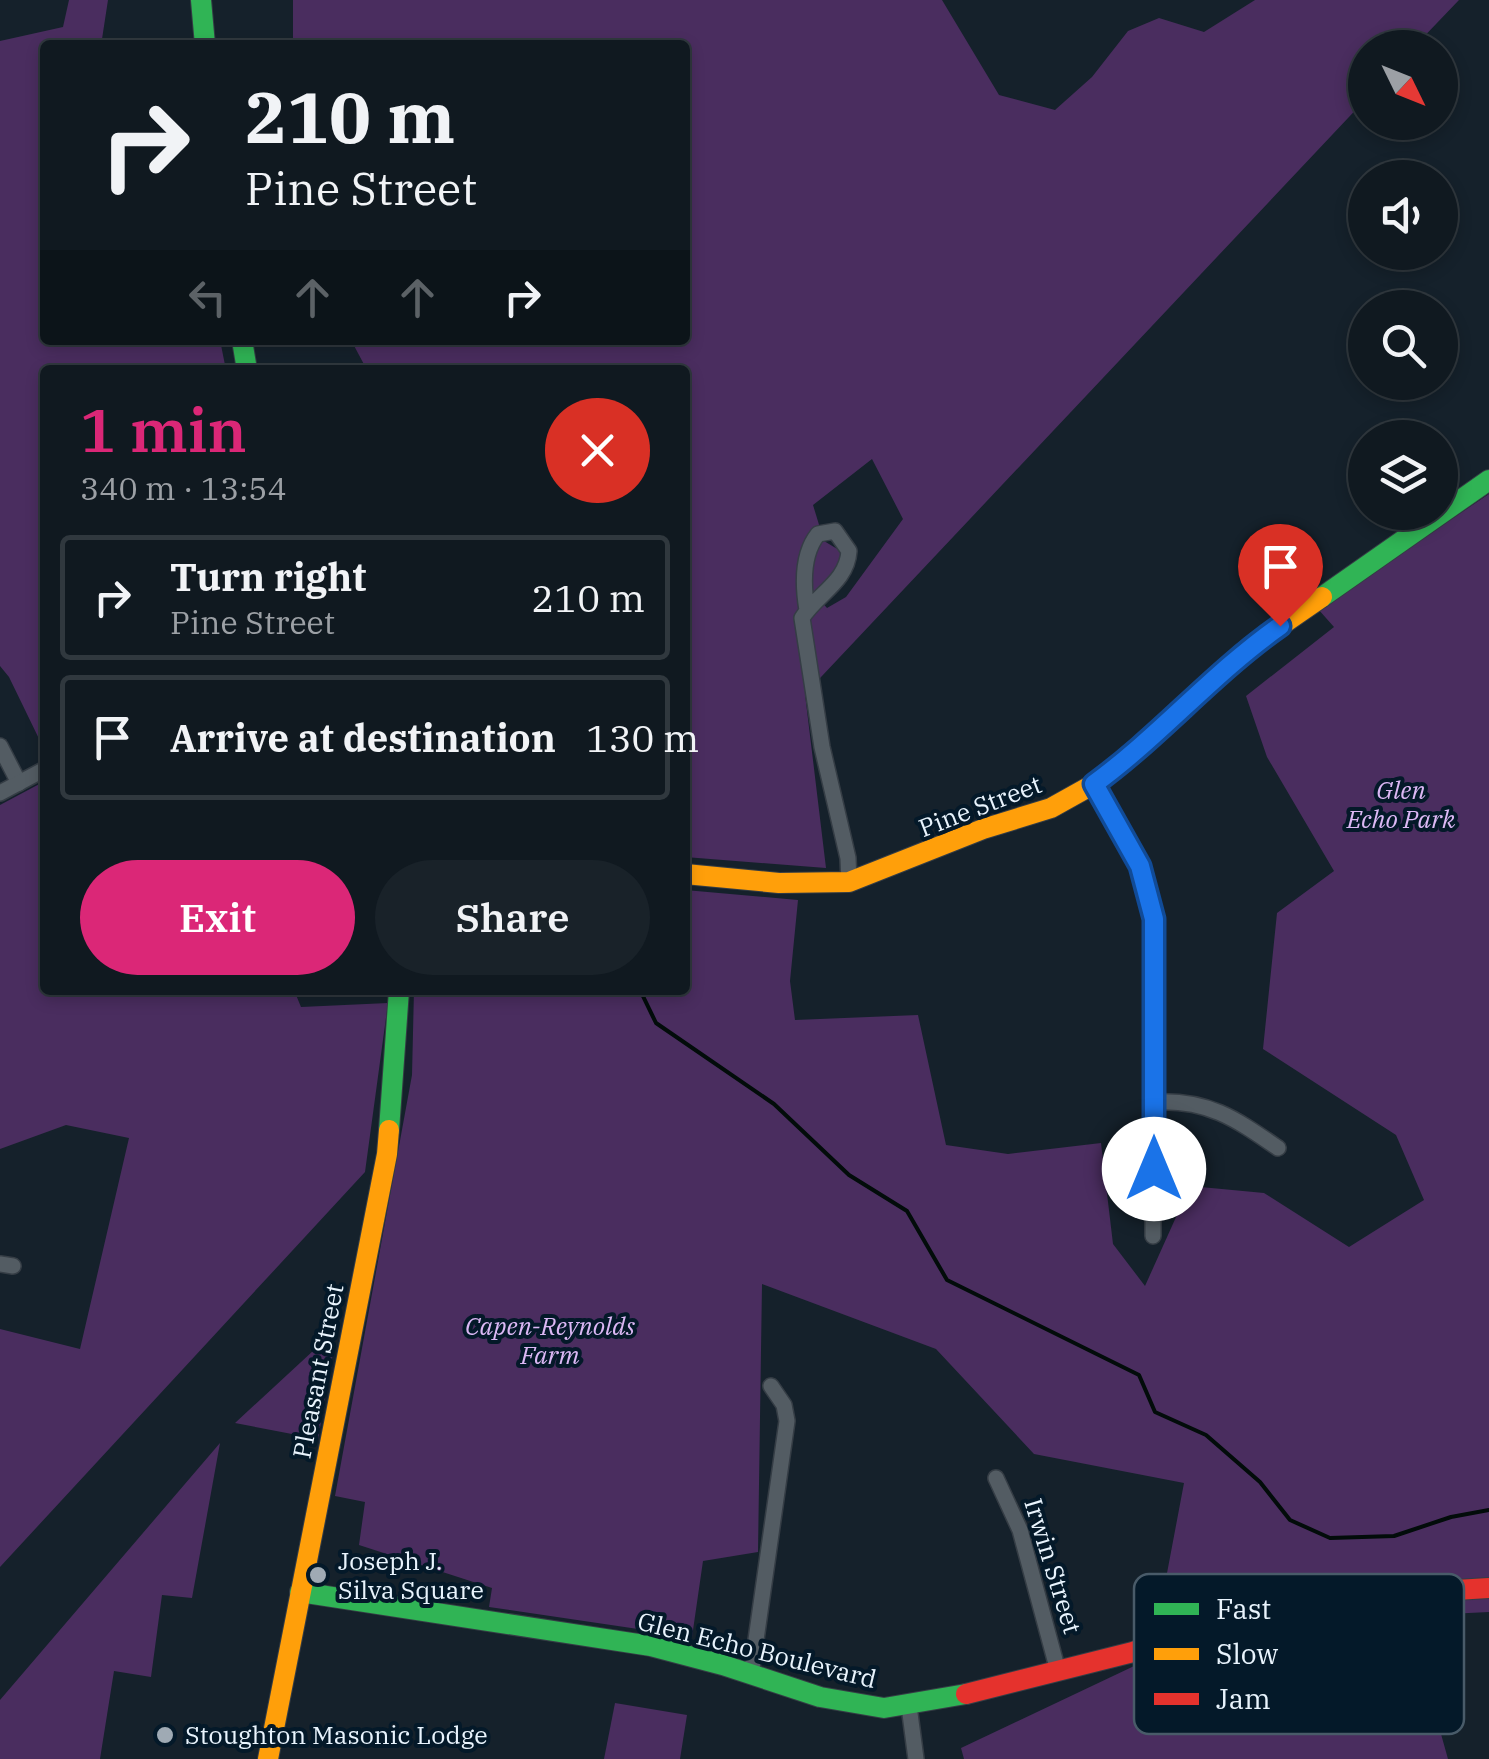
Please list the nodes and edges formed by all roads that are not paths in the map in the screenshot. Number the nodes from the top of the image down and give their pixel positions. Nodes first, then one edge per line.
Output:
1 (202, 0) edge
2 (204, 40) edge
3 (1489, 480) edge
4 (808, 610) junction
5 (0, 746) edge
6 (40, 772) edge
7 (19, 783) junction
8 (1094, 784) junction
9 (0, 793) edge
10 (690, 874) edge
11 (849, 882) junction
12 (399, 995) edge
13 (1154, 1102) junction
14 (1278, 1148) dead end
15 (1153, 1236) dead end
16 (771, 1386) dead end
17 (996, 1478) dead end
18 (1489, 1588) edge
19 (1464, 1590) edge
20 (300, 1592) junction
21 (1134, 1652) edge
22 (1058, 1671) junction
23 (751, 1675) junction
24 (909, 1706) junction
25 (268, 1759) edge
26 (916, 1759) edge

1 - 2 street
3 - 8 street, Pine Street
4 - 4 street
4 - 11 street
5 - 7 street
6 - 7 street
7 - 9 street
8 - 11 street, Pine Street
8 - 13 street
10 - 11 street, Pine Street
12 - 20 street, Pleasant Street
13 - 14 street
13 - 15 street
16 - 23 street
17 - 22 street, Irwin Street
18 - 19 street, Glen Echo Boulevard
20 - 23 street, Glen Echo Boulevard
20 - 25 street, Pleasant Street
21 - 22 street, Glen Echo Boulevard
22 - 24 street, Glen Echo Boulevard
23 - 24 street, Glen Echo Boulevard
24 - 26 street

